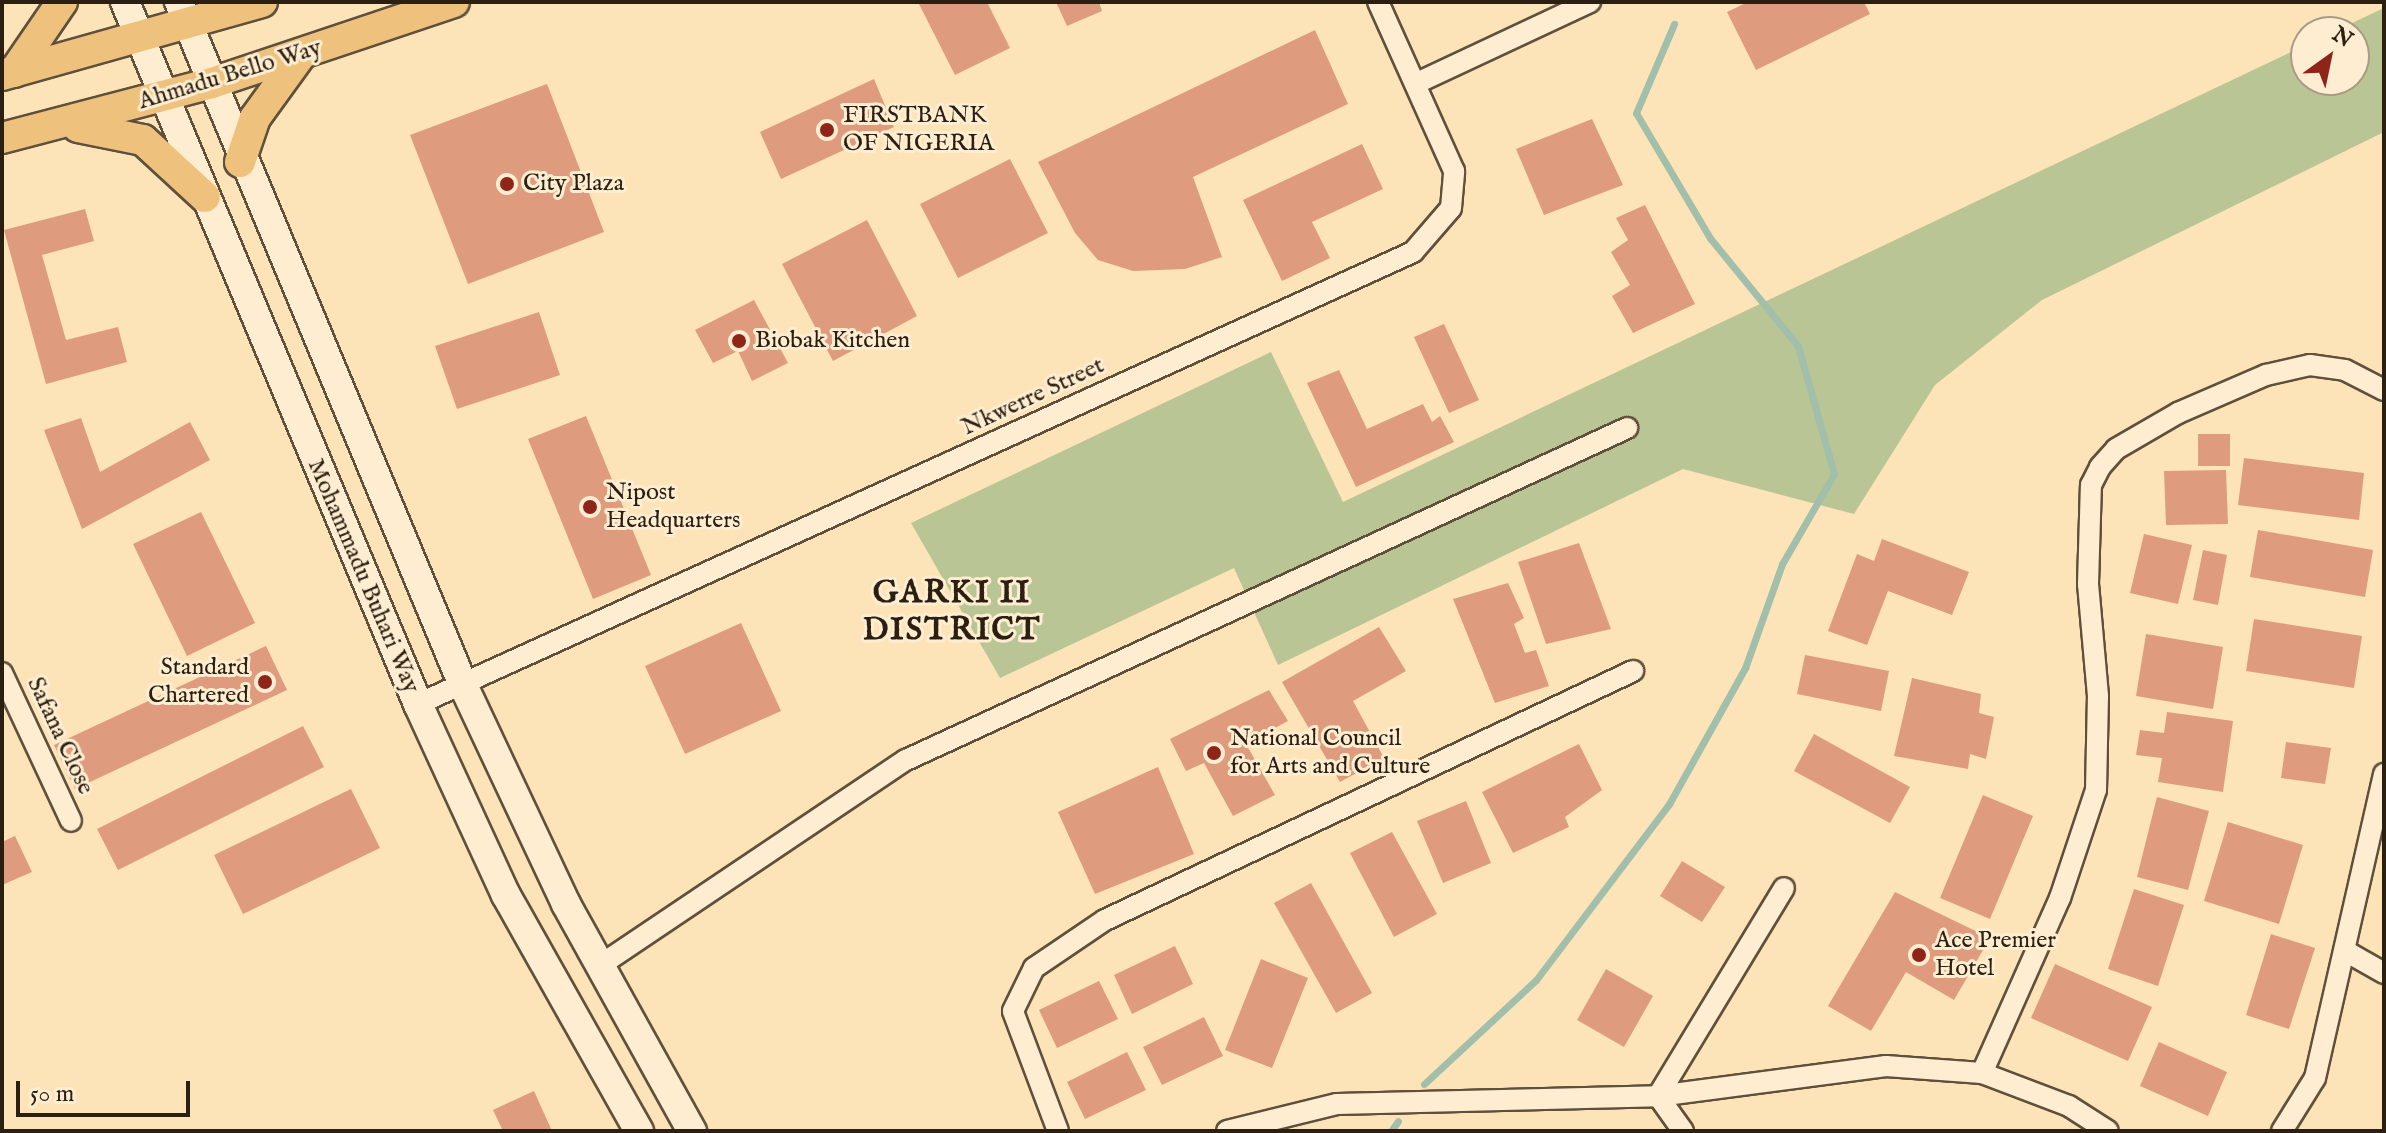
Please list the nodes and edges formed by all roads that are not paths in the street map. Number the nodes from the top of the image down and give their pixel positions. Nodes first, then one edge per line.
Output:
1 (62, 2) edge
2 (125, 2) edge
3 (262, 2) edge
4 (454, 2) edge
5 (1378, 2) edge
6 (1590, 2) edge
7 (184, 14) edge
8 (142, 39) junction
9 (302, 53) junction
10 (8, 74) edge
11 (1419, 82) junction
12 (212, 83) junction
13 (165, 97) junction
14 (40, 128) junction
15 (2, 138) edge
16 (240, 162) junction
17 (205, 197) junction
18 (2384, 390) edge
19 (1627, 428) dead end
20 (1633, 671) dead end
21 (2, 673) edge
22 (463, 685) junction
23 (418, 704) junction
24 (2384, 774) edge
25 (71, 821) dead end
26 (1784, 888) dead end
27 (2347, 952) junction
28 (599, 966) junction
29 (2384, 973) edge
30 (1982, 1073) junction
31 (1658, 1096) junction
32 (639, 1131) edge
33 (692, 1131) edge
34 (1058, 1131) edge
35 (1227, 1131) edge
36 (1683, 1131) edge
37 (2108, 1131) edge
38 (2282, 1131) edge

1 - 10 main road
2 - 8 main road, Mohammadu Buhari Way
3 - 7 main road
4 - 9 main road, Ahmadu Bello Way
5 - 11 street, Nkwerre Street
6 - 11 street
7 - 8 main road
7 - 12 main road, Mohammadu Buhari Way
8 - 10 main road
8 - 13 main road, Mohammadu Buhari Way
9 - 12 main road, Ahmadu Bello Way
9 - 16 main road
11 - 22 street, Nkwerre Street
12 - 13 main road, Ahmadu Bello Way
12 - 16 main road, Mohammadu Buhari Way
13 - 14 main road, Ahmadu Bello Way
13 - 17 main road, Mohammadu Buhari Way
14 - 15 main road, Ahmadu Bello Way
14 - 17 main road
16 - 22 main road, Mohammadu Buhari Way
17 - 23 main road, Mohammadu Buhari Way
18 - 30 street
19 - 28 street
20 - 34 street
21 - 25 street, Safana Close
22 - 23 street, Nkwerre Street
22 - 28 main road, Mohammadu Buhari Way
23 - 32 main road, Mohammadu Buhari Way
24 - 27 street
26 - 31 street
27 - 29 street
27 - 38 street
28 - 33 main road, Mohammadu Buhari Way
30 - 31 street
30 - 37 street
31 - 35 street
31 - 36 street

